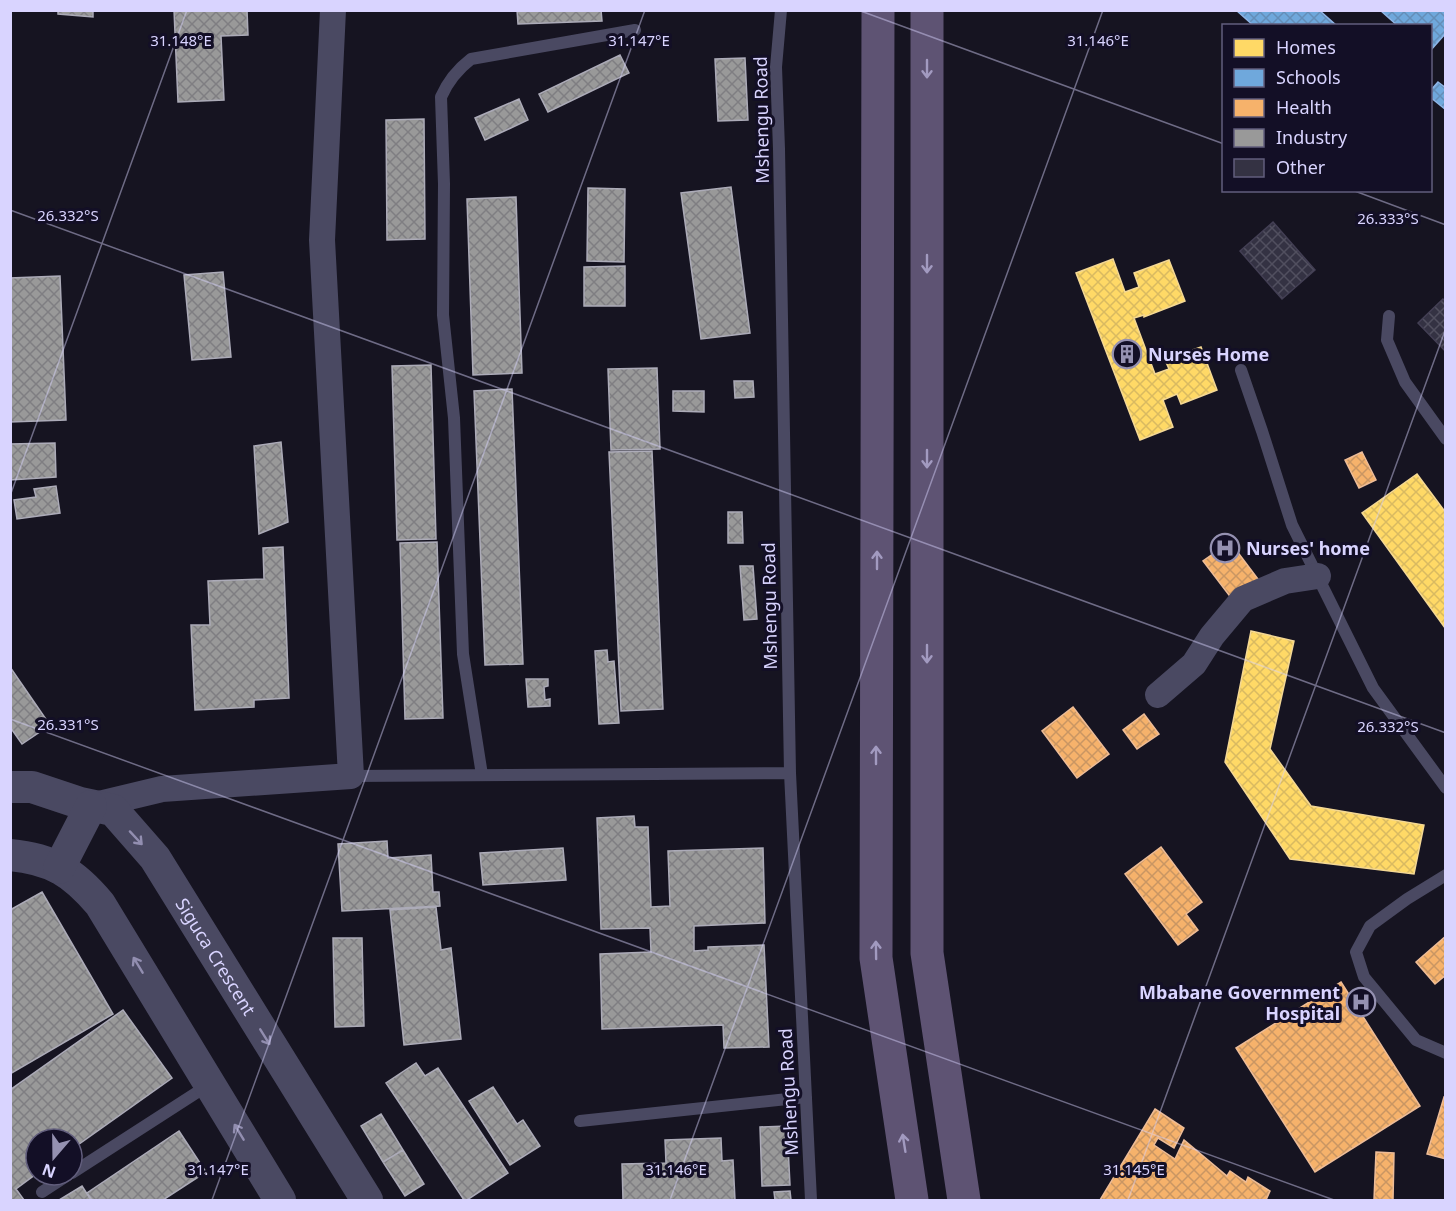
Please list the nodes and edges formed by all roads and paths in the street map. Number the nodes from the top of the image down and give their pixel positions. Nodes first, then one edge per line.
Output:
1 (333, 10) edge
2 (781, 10) edge
3 (878, 10) edge
4 (927, 10) edge
5 (635, 30) dead end
6 (1389, 316) dead end
7 (1240, 370) dead end
8 (1446, 440) edge
9 (1318, 576) junction
10 (1158, 695) dead end
11 (790, 773) junction
12 (482, 775) junction
13 (351, 776) junction
14 (10, 787) edge
15 (1446, 788) edge
16 (91, 806) junction
17 (10, 855) edge
18 (59, 867) junction
19 (1446, 875) edge
20 (1446, 1053) edge
21 (210, 1084) junction
22 (806, 1097) junction
23 (580, 1121) dead end
24 (84, 1165) edge
25 (50, 1187) edge
26 (42, 1192) dead end
27 (280, 1200) edge
28 (367, 1200) edge
29 (811, 1200) edge
30 (912, 1200) edge
31 (964, 1200) edge

1 - 13 street
2 - 11 lane, Mshengu Road
30 -> 3 main road
4 -> 31 main road
5 - 12 lane
6 - 8 lane
7 - 9 lane
9 - 10 street
9 - 15 lane
11 - 12 lane
11 - 22 lane, Mshengu Road
12 - 13 lane
13 - 16 street
14 - 16 street, Siguca Crescent
16 - 18 street
16 -> 28 street, Siguca Crescent
17 - 18 street
21 -> 18 street
19 - 20 lane
21 - 24 lane
27 -> 21 street
22 - 23 lane
22 - 29 lane, Mshengu Road
25 - 26 lane

